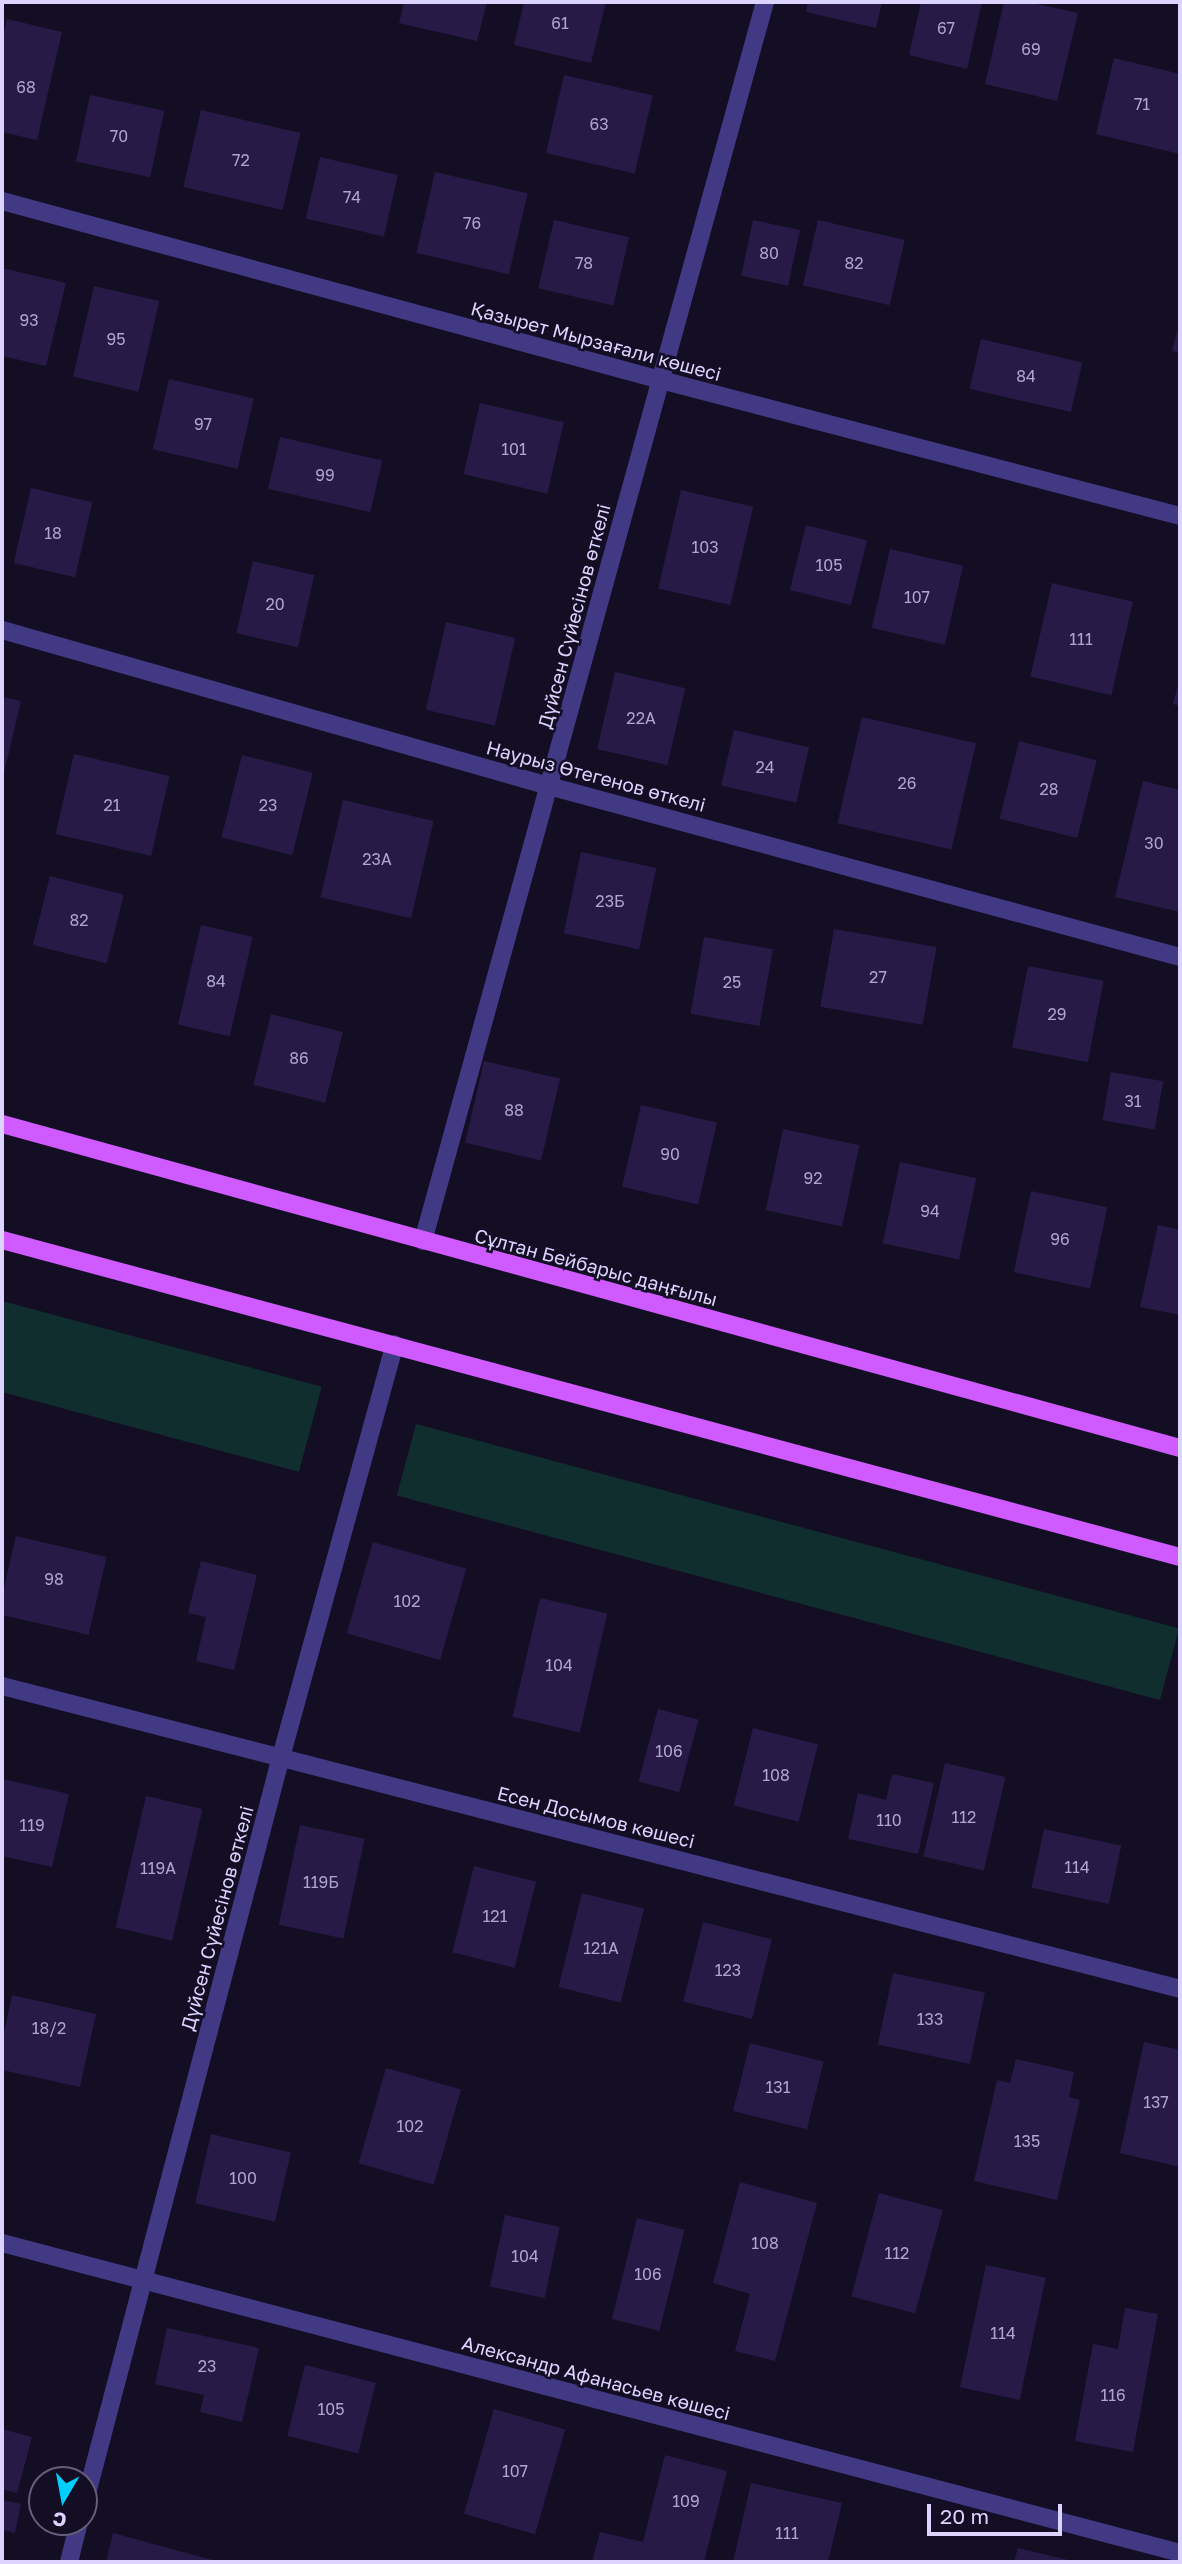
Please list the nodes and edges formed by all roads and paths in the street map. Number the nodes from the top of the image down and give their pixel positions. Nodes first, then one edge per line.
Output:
1 (765, 2) edge
2 (2, 201) edge
3 (661, 380) junction
4 (1180, 516) edge
5 (2, 630) edge
6 (549, 786) junction
7 (1180, 957) edge
8 (2, 1124) edge
9 (2, 1240) edge
10 (423, 1241) junction
11 (395, 1344) junction
12 (1180, 1448) edge
13 (1180, 1557) edge
14 (2, 1686) edge
15 (281, 1757) junction
16 (1180, 1989) edge
17 (2, 2243) edge
18 (143, 2280) junction
19 (94, 2466) edge
20 (76, 2536) edge
21 (1180, 2553) edge
22 (69, 2562) edge

1 - 3 street, Дүйсен Сүйесінов өткелі
2 - 3 street, Қазырет Мырзағали көшесі
3 - 4 street, Қазырет Мырзағали көшесі
3 - 6 street, Дүйсен Сүйесінов өткелі
5 - 6 street, Наурыз Өтегенов өткелі
6 - 7 street, Наурыз Өтегенов өткелі
6 - 10 street, Дүйсен Сүйесінов өткелі
8 - 10 main road, Сұлтан Бейбарыс даңғылы
9 - 11 main road
10 - 12 main road, Сұлтан Бейбарыс даңғылы
11 - 13 main road
11 - 15 street, Дүйсен Сүйесінов өткелі
14 - 15 street, Есен Досымов көшесі
15 - 16 street, Есен Досымов көшесі
15 - 18 street, Дүйсен Сүйесінов өткелі
17 - 18 street, Александр Афанасьев көшесі
18 - 19 street, Дүйсен Сүйесінов өткелі
18 - 21 street, Александр Афанасьев көшесі
20 - 22 street

